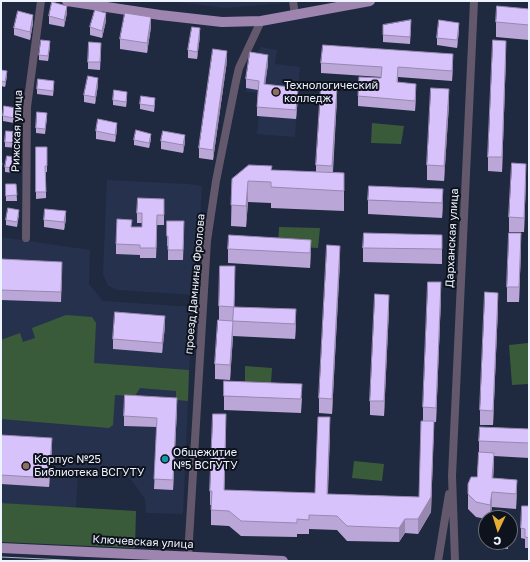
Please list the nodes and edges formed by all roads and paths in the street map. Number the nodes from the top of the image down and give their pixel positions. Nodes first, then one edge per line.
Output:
1 (41, 1) edge
2 (67, 1) edge
3 (293, 1) edge
4 (370, 1) edge
5 (474, 1) edge
6 (295, 15) junction
7 (261, 21) junction
8 (26, 238) dead end
9 (452, 476) junction
10 (1, 548) edge
11 (188, 556) junction
12 (284, 561) edge
13 (438, 561) edge
14 (455, 561) edge

1 - 8 street, Рижская улица
2 - 7 main road
3 - 6 street
4 - 6 main road
5 - 9 street, Дарханская улица
6 - 7 main road
7 - 11 street, проезд Дамнина Фролова
9 - 13 street, Дарханская улица
9 - 14 street, Дарханская улица
10 - 11 main road, Ключевская улица
11 - 12 main road, Ключевская улица

